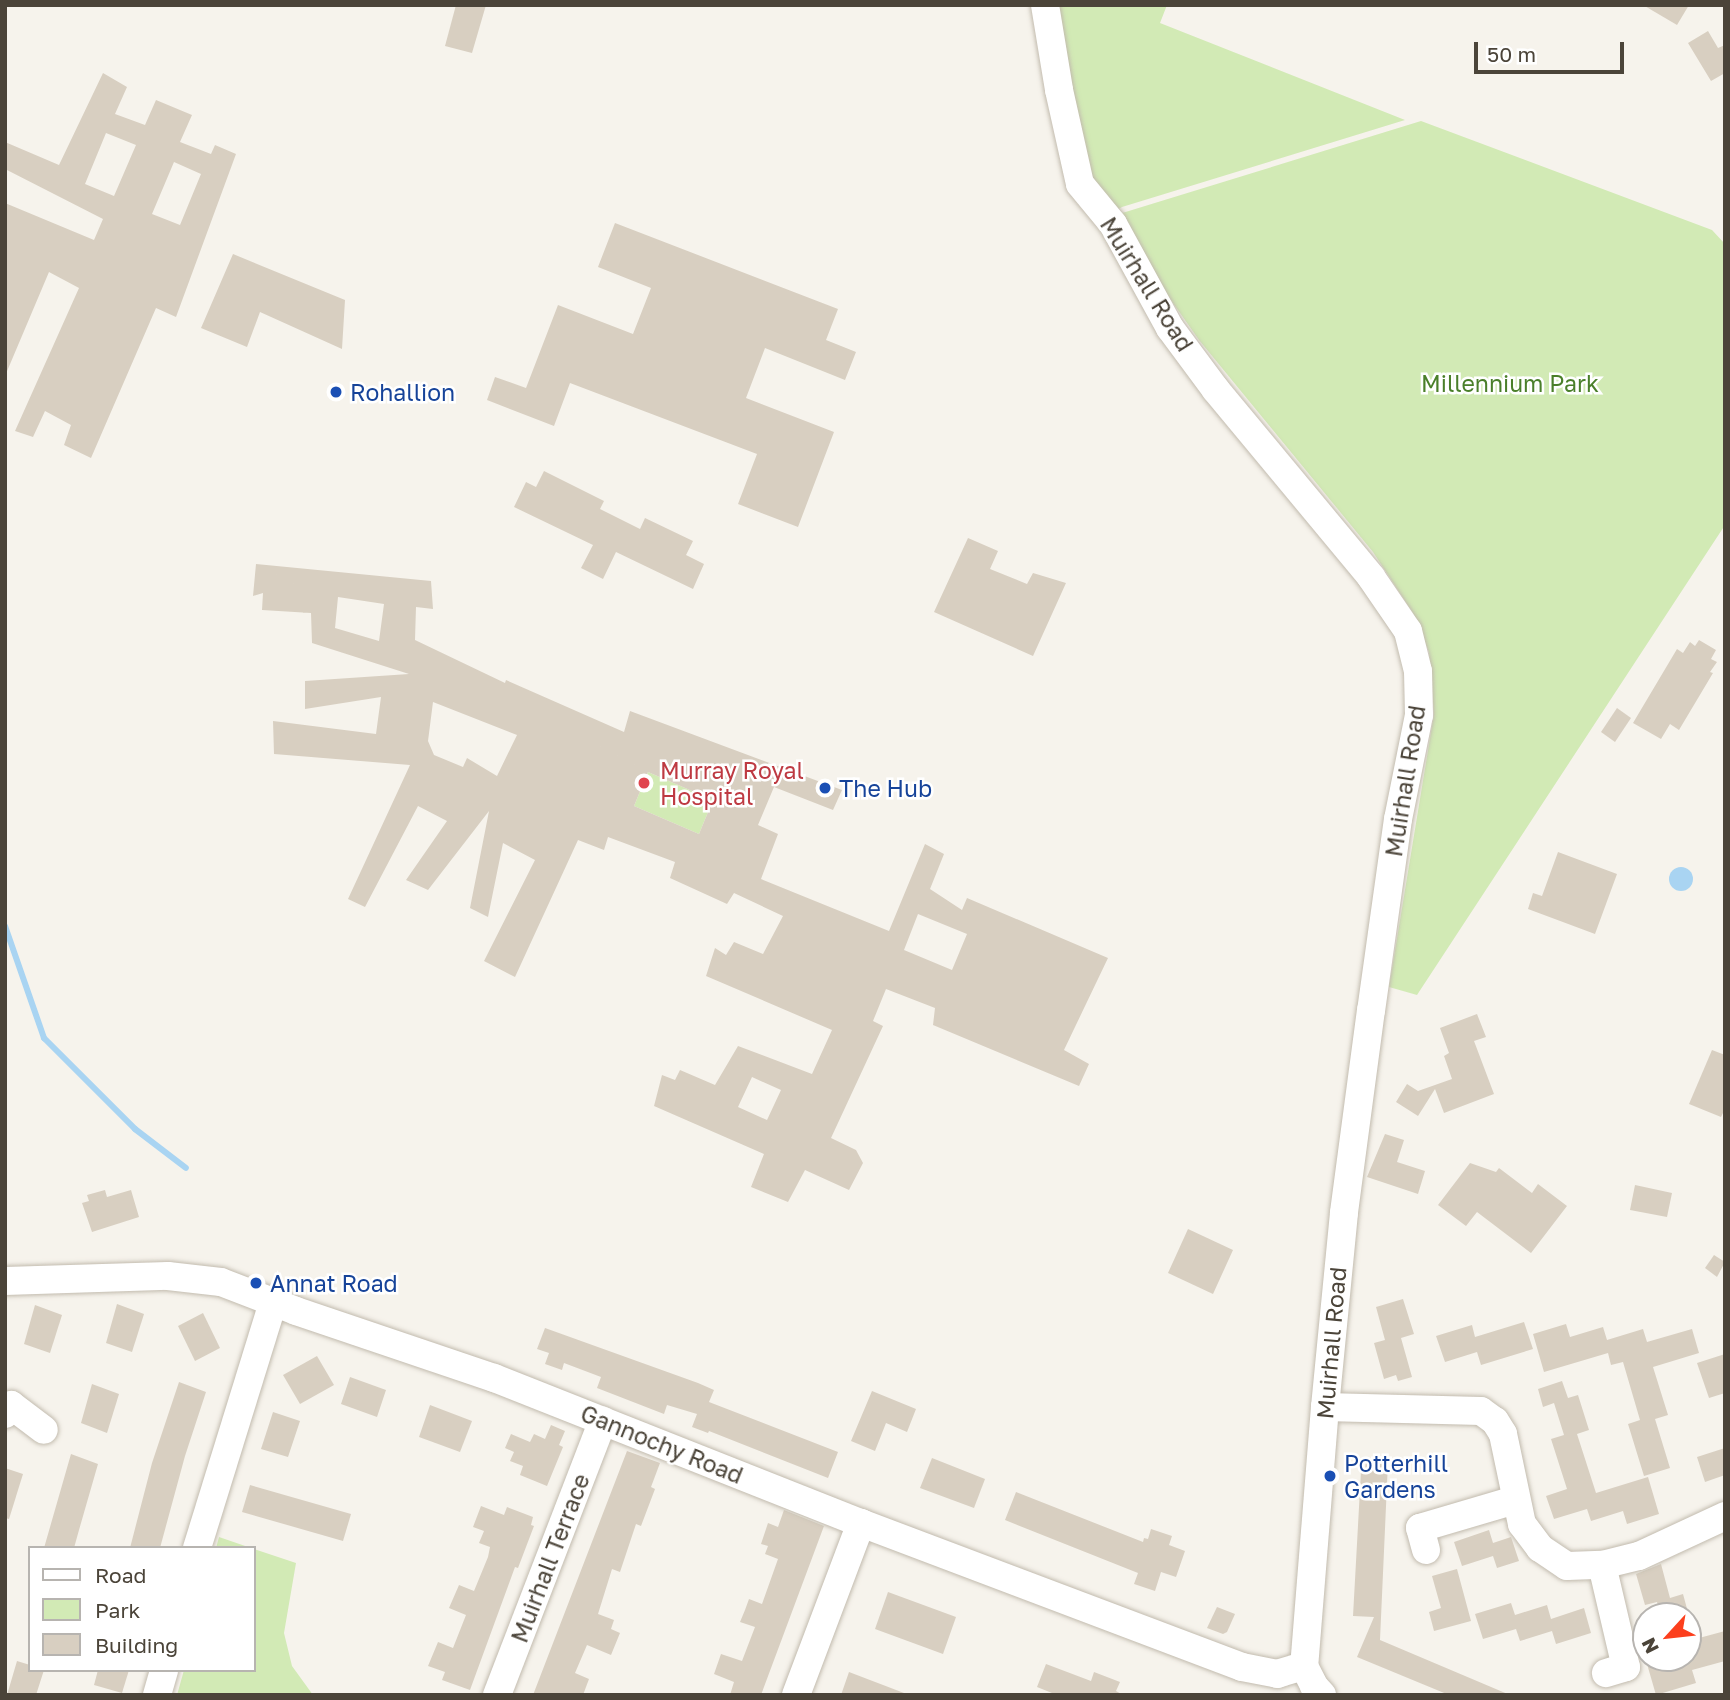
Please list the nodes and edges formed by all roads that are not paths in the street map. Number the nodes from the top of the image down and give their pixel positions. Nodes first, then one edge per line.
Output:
1 (1045, 5) edge
2 (5, 1282) edge
3 (273, 1302) junction
4 (1325, 1407) junction
5 (5, 1414) edge
6 (603, 1421) junction
7 (44, 1430) dead end
8 (1515, 1500) junction
9 (1725, 1516) edge
10 (861, 1523) junction
11 (198, 1546) edge
12 (1426, 1550) dead end
13 (1602, 1565) junction
14 (1304, 1666) junction
15 (163, 1672) edge
16 (1606, 1673) dead end
17 (157, 1695) edge
18 (497, 1695) edge
19 (796, 1695) edge
20 (1322, 1695) edge

1 - 4 street, Muirhall Road
2 - 3 street, Gannochy Road
3 - 6 street, Gannochy Road
3 - 11 street
4 - 8 street
4 - 14 street, Muirhall Road
5 - 7 street
6 - 10 street, Gannochy Road
6 - 18 street, Muirhall Terrace
8 - 12 street
8 - 13 street
9 - 13 street
10 - 14 street, Gannochy Road
10 - 19 street
13 - 16 street
14 - 20 street
15 - 17 street

